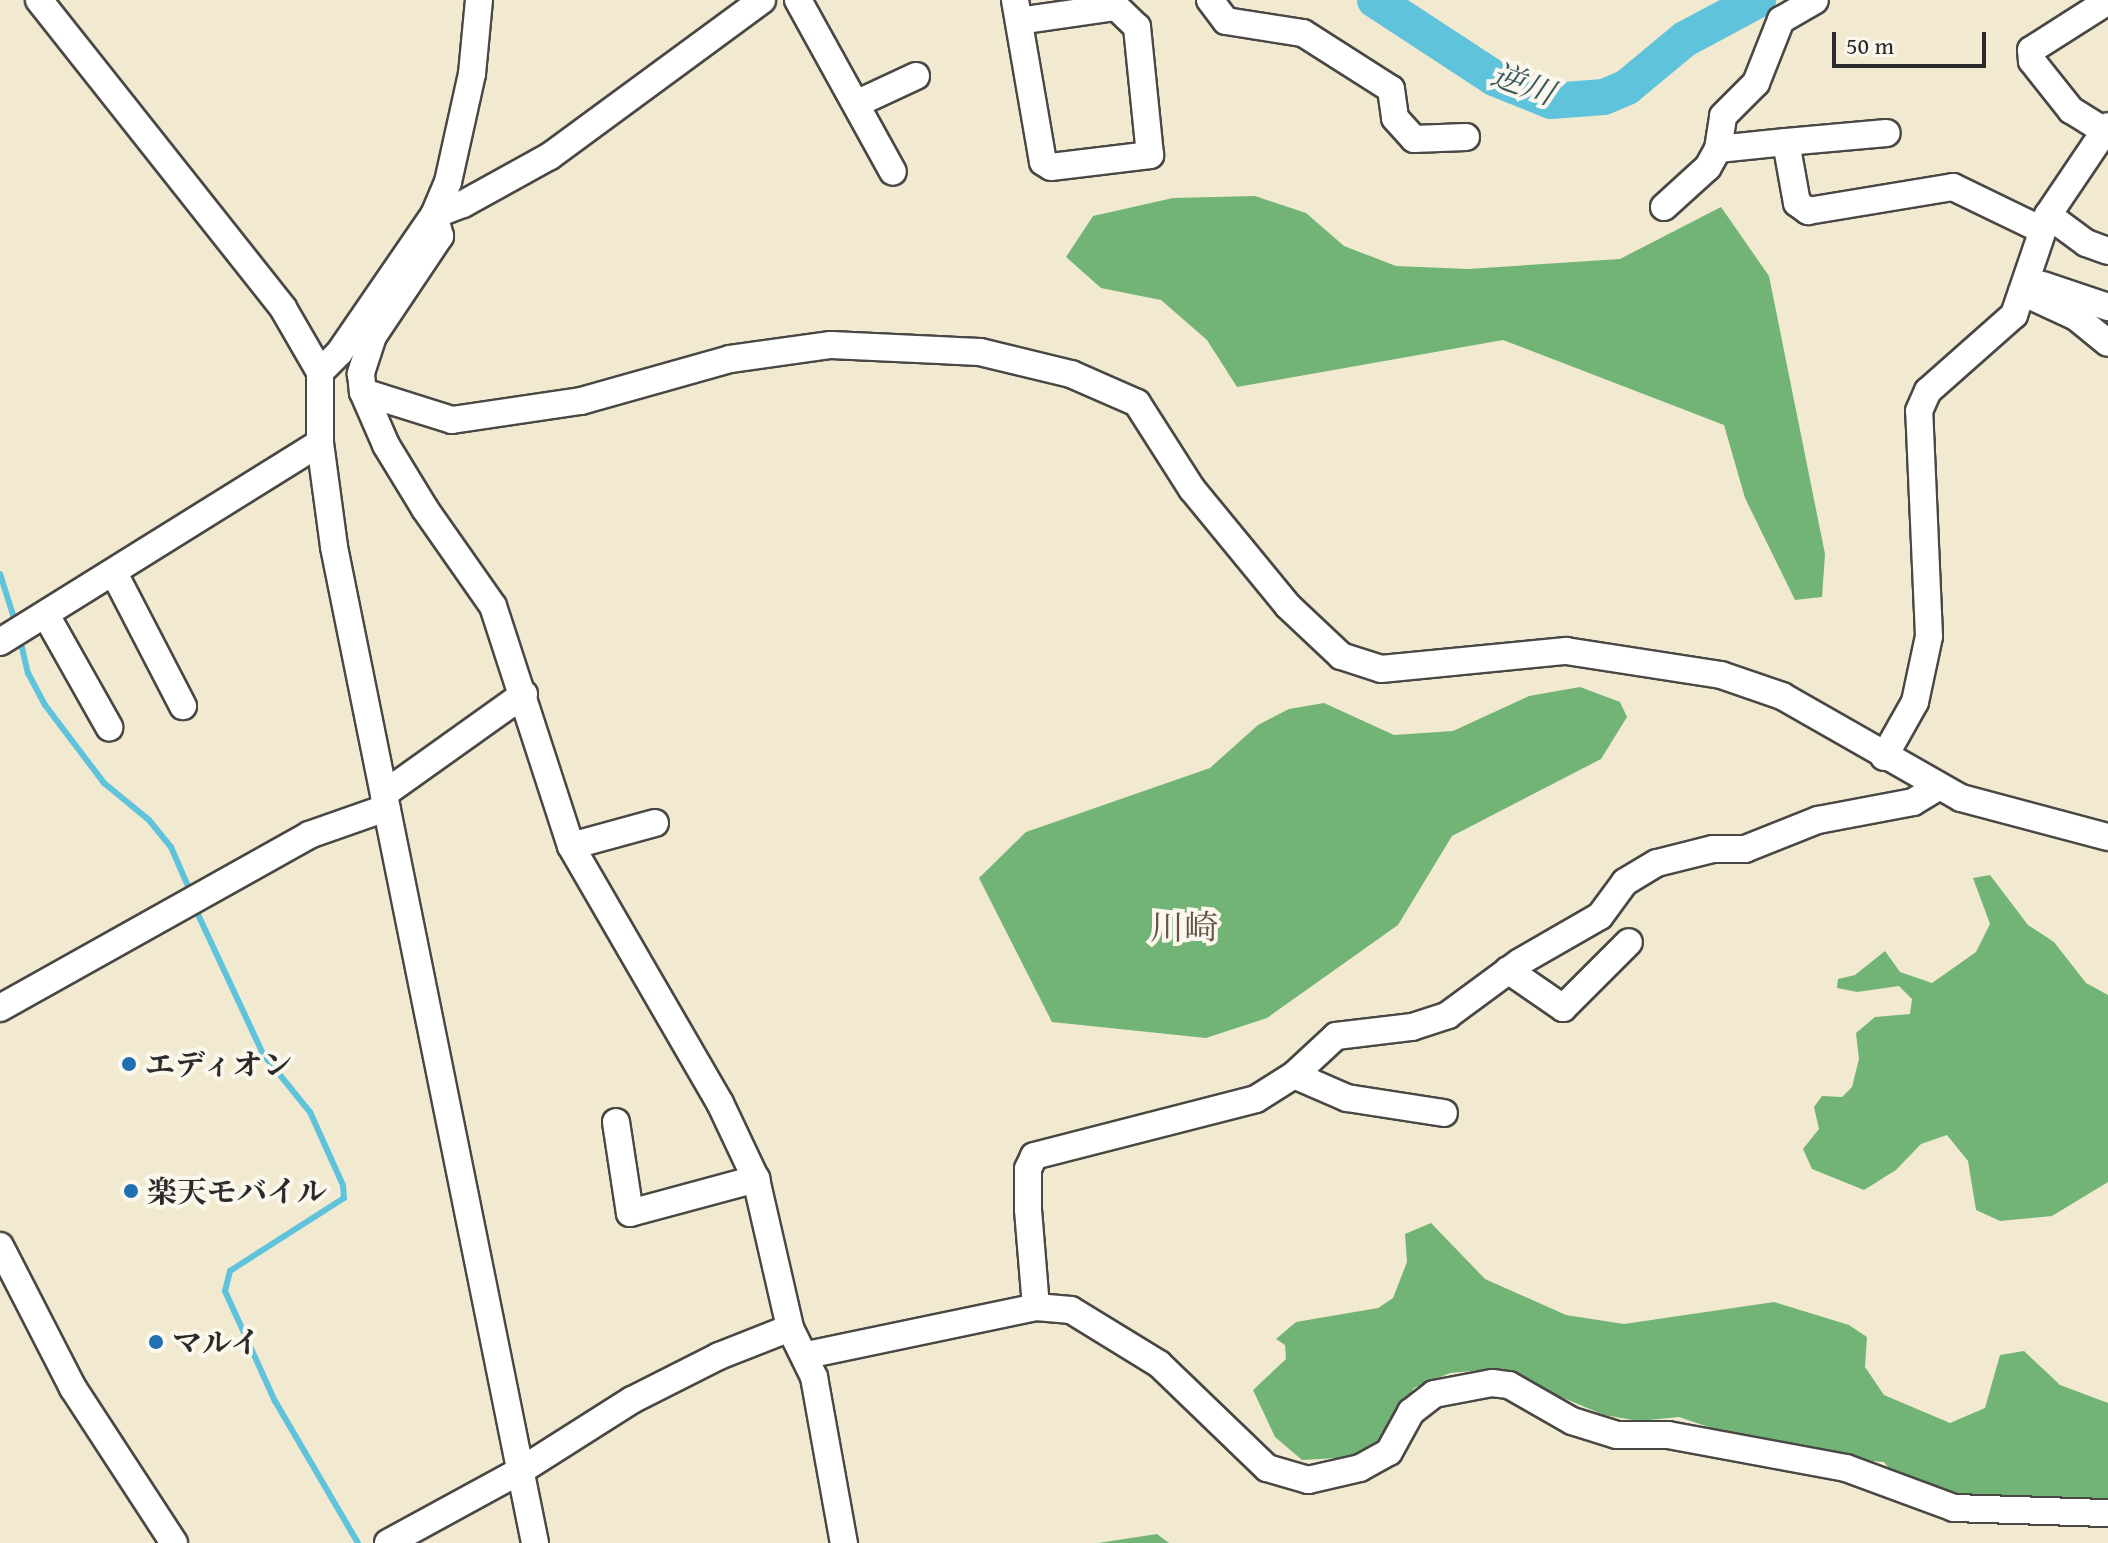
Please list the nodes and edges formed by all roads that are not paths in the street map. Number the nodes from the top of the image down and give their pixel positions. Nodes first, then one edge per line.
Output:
1 (39, 0) edge
2 (479, 0) edge
3 (762, 0) edge
4 (798, 0) edge
5 (1210, 0) edge
6 (1815, 0) edge
7 (2108, 1) edge
8 (1017, 10) edge
9 (916, 76) dead end
10 (858, 103) junction
11 (2107, 130) edge
12 (1887, 133) dead end
13 (1466, 137) dead end
14 (1786, 142) junction
15 (1718, 149) junction
16 (893, 172) dead end
17 (1664, 207) dead end
18 (434, 215) junction
19 (2045, 223) junction
20 (2108, 251) edge
21 (2022, 292) junction
22 (2108, 307) edge
23 (2108, 343) edge
24 (320, 372) junction
25 (363, 392) junction
26 (320, 443) junction
27 (114, 573) junction
28 (46, 615) junction
29 (0, 642) edge
30 (524, 694) junction
31 (183, 706) dead end
32 (109, 727) dead end
33 (1884, 757) junction
34 (1938, 787) junction
35 (385, 801) junction
36 (655, 823) dead end
37 (2108, 837) edge
38 (571, 846) junction
39 (1629, 942) dead end
40 (1508, 970) junction
41 (0, 1008) edge
42 (1294, 1075) junction
43 (1444, 1113) dead end
44 (616, 1122) dead end
45 (756, 1179) junction
46 (0, 1246) edge
47 (1036, 1307) junction
48 (790, 1328) junction
49 (807, 1355) junction
50 (520, 1471) junction
51 (2108, 1513) edge
52 (174, 1543) edge
53 (388, 1543) edge
54 (535, 1543) edge
55 (844, 1543) edge

1 - 24 street
2 - 18 street
3 - 18 street
4 - 10 street
5 - 13 street
6 - 15 street
7 - 11 street
8 - 8 street
9 - 10 street
10 - 16 street
11 - 19 street
12 - 14 street
14 - 15 street
14 - 19 street
15 - 17 street
18 - 24 street
18 - 25 street
19 - 20 street
19 - 21 street
21 - 22 street
21 - 23 street
21 - 33 street
24 - 26 street
25 - 30 street
25 - 33 street
26 - 27 street
26 - 35 street
27 - 28 street
27 - 31 street
28 - 29 street
28 - 32 street
30 - 35 street
30 - 38 street
33 - 34 street
34 - 37 street
34 - 40 street
35 - 41 street
35 - 50 street
36 - 38 street
38 - 45 street
39 - 40 street
40 - 42 street
42 - 43 street
42 - 47 street
44 - 45 street
45 - 48 street
46 - 52 street
47 - 49 street
47 - 51 street
48 - 49 street
48 - 50 street
49 - 55 street
50 - 53 street
50 - 54 street

